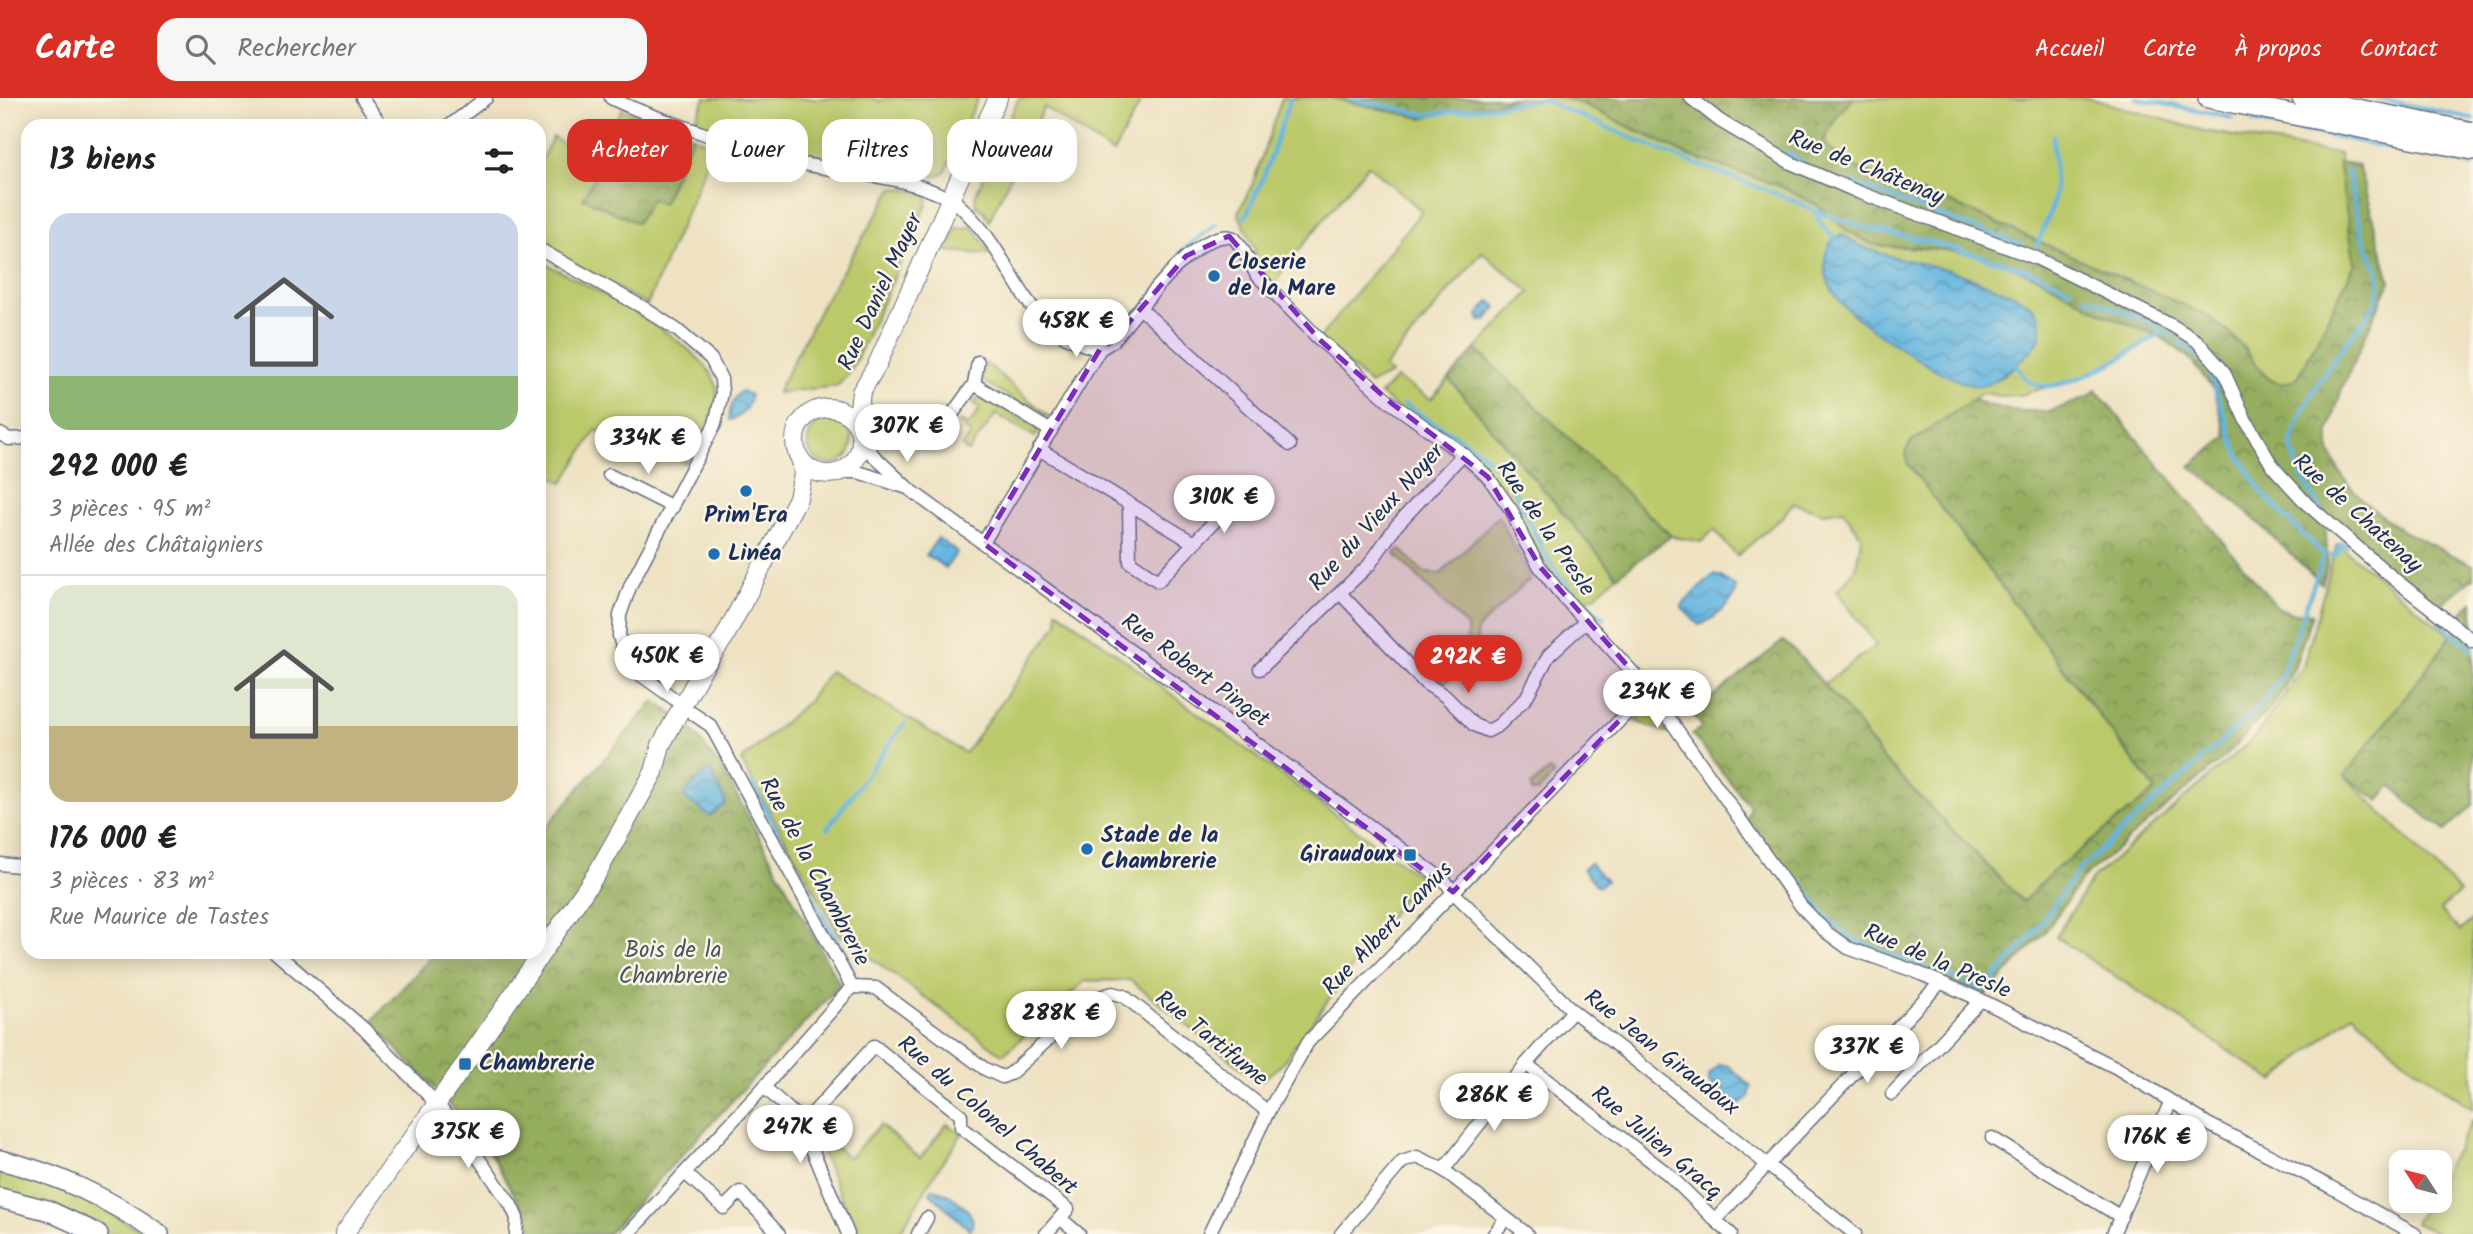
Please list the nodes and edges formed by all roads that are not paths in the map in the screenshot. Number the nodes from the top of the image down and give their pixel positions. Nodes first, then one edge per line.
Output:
1 (362, 98) edge
2 (486, 98) edge
3 (611, 98) edge
4 (998, 98) edge
5 (1691, 98) edge
6 (2208, 98) edge
7 (2302, 98) edge
8 (375, 119) edge
9 (458, 119) edge
10 (2473, 132) edge
11 (2473, 150) edge
12 (953, 200) junction
13 (546, 253) edge
14 (2036, 258) joint
15 (1141, 309) junction
16 (1100, 349) junction
17 (978, 362) dead end
18 (974, 384) junction
19 (861, 392) junction
20 (838, 409) junction
21 (953, 412) dead end
22 (859, 431) junction
23 (1051, 431) junction
24 (0, 434) edge
25 (21, 440) edge
26 (1290, 445) dead end
27 (1039, 449) junction
28 (1463, 454) junction
29 (801, 460) junction
30 (832, 473) junction
31 (609, 475) dead end
32 (909, 489) junction
33 (801, 492) junction
34 (1231, 504) dead end
35 (1129, 505) junction
36 (673, 507) junction
37 (983, 542) junction
38 (1194, 543) junction
39 (1340, 593) junction
40 (1585, 622) junction
41 (2473, 641) edge
42 (1260, 669) dead end
43 (1649, 691) junction
44 (687, 709) junction
45 (0, 864) edge
46 (21, 866) edge
47 (1453, 892) junction
48 (546, 947) edge
49 (286, 959) edge
50 (537, 959) edge
51 (1940, 984) junction
52 (852, 987) junction
53 (1981, 1000) junction
54 (1573, 1011) junction
55 (1526, 1064) junction
56 (764, 1087) junction
57 (1892, 1094) dead end
58 (2170, 1102) junction
59 (437, 1104) junction
60 (1268, 1112) junction
61 (802, 1125) junction
62 (1992, 1138) dead end
63 (0, 1160) edge
64 (1769, 1165) junction
65 (1441, 1168) junction
66 (685, 1173) junction
67 (0, 1198) edge
68 (2121, 1217) junction
69 (927, 1218) dead end
70 (1060, 1218) junction
71 (1506, 1218) junction
72 (1715, 1220) junction
73 (1212, 1233) edge
74 (98, 1234) edge
75 (159, 1234) edge
76 (344, 1234) edge
77 (516, 1234) edge
78 (628, 1234) edge
79 (779, 1234) edge
80 (847, 1234) edge
81 (918, 1234) edge
82 (1046, 1234) edge
83 (1079, 1234) edge
84 (1340, 1234) edge
85 (1494, 1234) edge
86 (1527, 1234) edge
87 (1731, 1234) edge
88 (1854, 1234) edge
89 (2113, 1234) edge
90 (2415, 1234) edge

1 - 8 street
2 - 9 street
3 - 12 street
4 - 12 main road, Rue Daniel Mayer
5 - 14 street, Rue de Châtenay
6 - 11 main road
7 - 10 main road
12 - 16 street
12 - 19 main road, Rue Daniel Mayer
13 - 36 street, Rue de la Chambrerie
14 - 41 street, Rue de Chatenay
15 - 16 street, Rue de la Presle
15 - 26 street
15 - 28 street, Rue de la Presle
16 - 23 street, Rue de la Presle
17 - 18 street
18 - 21 street
18 - 23 street
19 - 20 main road, Rue Daniel Mayer
19 - 22 main road, Rue Daniel Mayer
20 - 22 main road
20 - 29 main road
22 - 30 main road
22 - 32 street, Rue Robert Pinget
23 - 27 street, Rue de la Presle
24 - 25 street
27 - 35 street
27 - 37 street, Rue de la Presle
28 - 39 street, Rue du Vieux Noyer
28 - 40 street, Rue de la Presle
29 - 30 main road
29 - 33 main road
30 - 32 street, Rue Robert Pinget
30 - 33 main road
31 - 36 street
32 - 37 street, Rue Robert Pinget
33 - 44 main road
34 - 38 street
35 - 38 street
35 - 38 street
36 - 44 street, Rue de la Chambrerie
37 - 47 street, Rue Robert Pinget
39 - 40 street
39 - 42 street, Rue du Vieux Noyer
40 - 43 street, Rue de la Presle
43 - 47 street, Rue Albert Camus
43 - 51 street, Rue de la Presle
44 - 48 main road
44 - 52 street, Rue de la Chambrerie
45 - 46 street
47 - 54 street, Rue Jean Giraudoux
47 - 60 street, Rue Albert Camus
49 - 59 street
50 - 59 main road
51 - 53 street, Rue de la Presle
51 - 64 street, Rue Julien Gracq
52 - 56 street, Rue de la Chambrerie
52 - 60 street, Rue Tartifume
53 - 57 street
53 - 58 street, Rue de la Presle
54 - 55 street
54 - 64 street, Rue Jean Giraudoux
55 - 65 street
55 - 72 street, Rue Julien Gracq
56 - 61 street
56 - 66 street, Rue de la Chambrerie
58 - 68 street
58 - 90 street, Rue de la Presle
59 - 76 main road
59 - 77 street
60 - 73 street, Rue Albert Camus
61 - 70 street, Rue du Colonel Chabert
61 - 80 street
62 - 68 street
63 - 75 main road
64 - 72 street, Rue Julien Gracq
64 - 88 street, Rue Jean Giraudoux
65 - 71 street
65 - 84 street
66 - 78 street, Rue de la Chambrerie
66 - 79 street
67 - 74 main road
68 - 89 street
69 - 81 street
70 - 82 street
70 - 83 street, Rue du Colonel Chabert
71 - 85 street
71 - 86 street
72 - 87 street, Rue Julien Gracq

